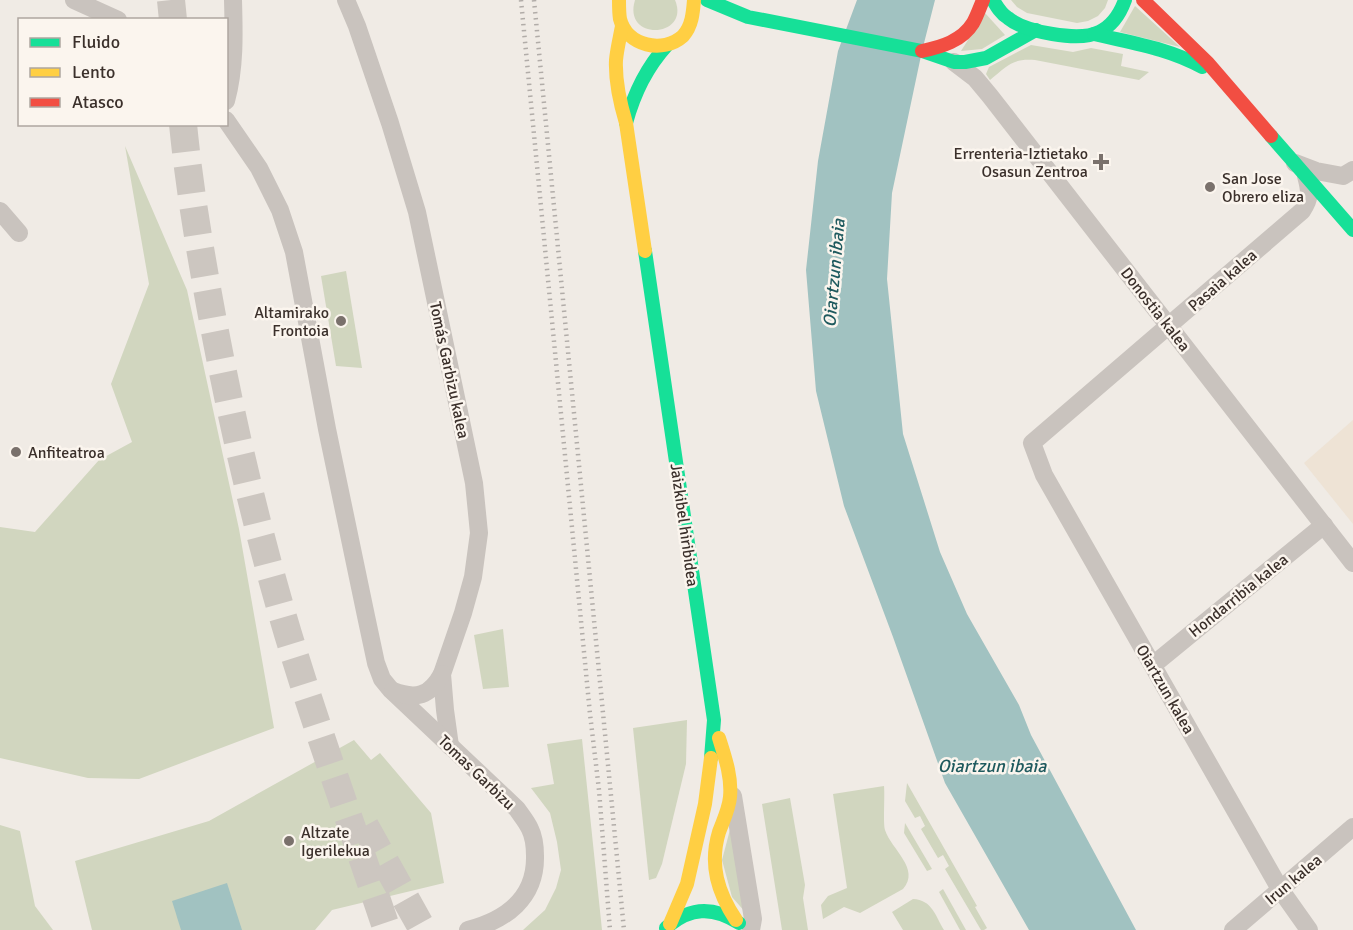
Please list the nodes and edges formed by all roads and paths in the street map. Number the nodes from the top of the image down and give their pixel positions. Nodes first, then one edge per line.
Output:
1 (74, 0) edge
2 (233, 0) edge
3 (345, 0) edge
4 (694, 0) edge
5 (708, 0) edge
6 (982, 0) edge
7 (993, 0) edge
8 (1125, 0) edge
9 (1143, 0) edge
10 (618, 9) edge
11 (748, 17) junction
12 (114, 18) edge
13 (724, 20) dead end
14 (701, 25) dead end
15 (1036, 30) junction
16 (687, 32) junction
17 (1094, 34) junction
18 (667, 45) junction
19 (922, 51) junction
20 (954, 62) junction
21 (1217, 75) junction
22 (228, 95) edge
23 (228, 123) edge
24 (626, 123) junction
25 (1300, 169) junction
26 (1353, 170) edge
27 (0, 212) edge
28 (1353, 230) edge
29 (19, 233) dead end
30 (1169, 325) junction
31 (1032, 443) joint
32 (1324, 525) junction
33 (1353, 563) edge
34 (1153, 665) junction
35 (442, 674) junction
36 (391, 690) junction
37 (714, 720) junction
38 (450, 746) junction
39 (728, 769) junction
40 (1353, 827) edge
41 (1280, 890) junction
42 (667, 927) edge
43 (744, 927) edge
44 (468, 930) edge
45 (1233, 930) edge
46 (1309, 930) edge

1 - 12 street
2 - 22 street
3 - 35 street, Tomás Garbizu kalea
4 - 16 main road
5 - 11 main road
6 - 19 main road
7 - 15 main road
8 - 17 main road
9 - 21 main road
10 - 18 main road
10 - 24 main road, Jaizkibel hiribidea
11 - 13 main road
11 - 19 main road
14 - 16 main road, Jaizkibel hiribidea
15 - 17 main road
15 - 20 main road
16 - 18 main road, Jaizkibel hiribidea
17 - 21 main road
18 - 24 main road, Jaizkibel hiribidea
19 - 20 main road
20 - 30 street, Donostia kalea
21 - 25 main road
23 - 36 street
24 - 37 main road, Jaizkibel hiribidea
25 - 26 street
25 - 28 main road
25 - 30 street, Pasaia kalea
27 - 29 street
30 - 31 street, Pasaia kalea
30 - 32 street, Donostia kalea
31 - 34 street, Oiartzun kalea
32 - 33 street, Donostia kalea
32 - 34 street, Hondarribia kalea
34 - 41 street, Oiartzun kalea
35 - 36 street
35 - 38 street, Tomás Garbizu kalea
36 - 38 street, Tomas Garbizu
37 - 39 main road
37 - 42 main road, Jaizkibel hiribidea
38 - 44 street, Tomas Garbizu
39 - 43 street
39 - 43 main road
40 - 41 street, Irun kalea
41 - 45 street, Irun kalea
41 - 46 street, Oiartzun kalea
42 - 43 main road

